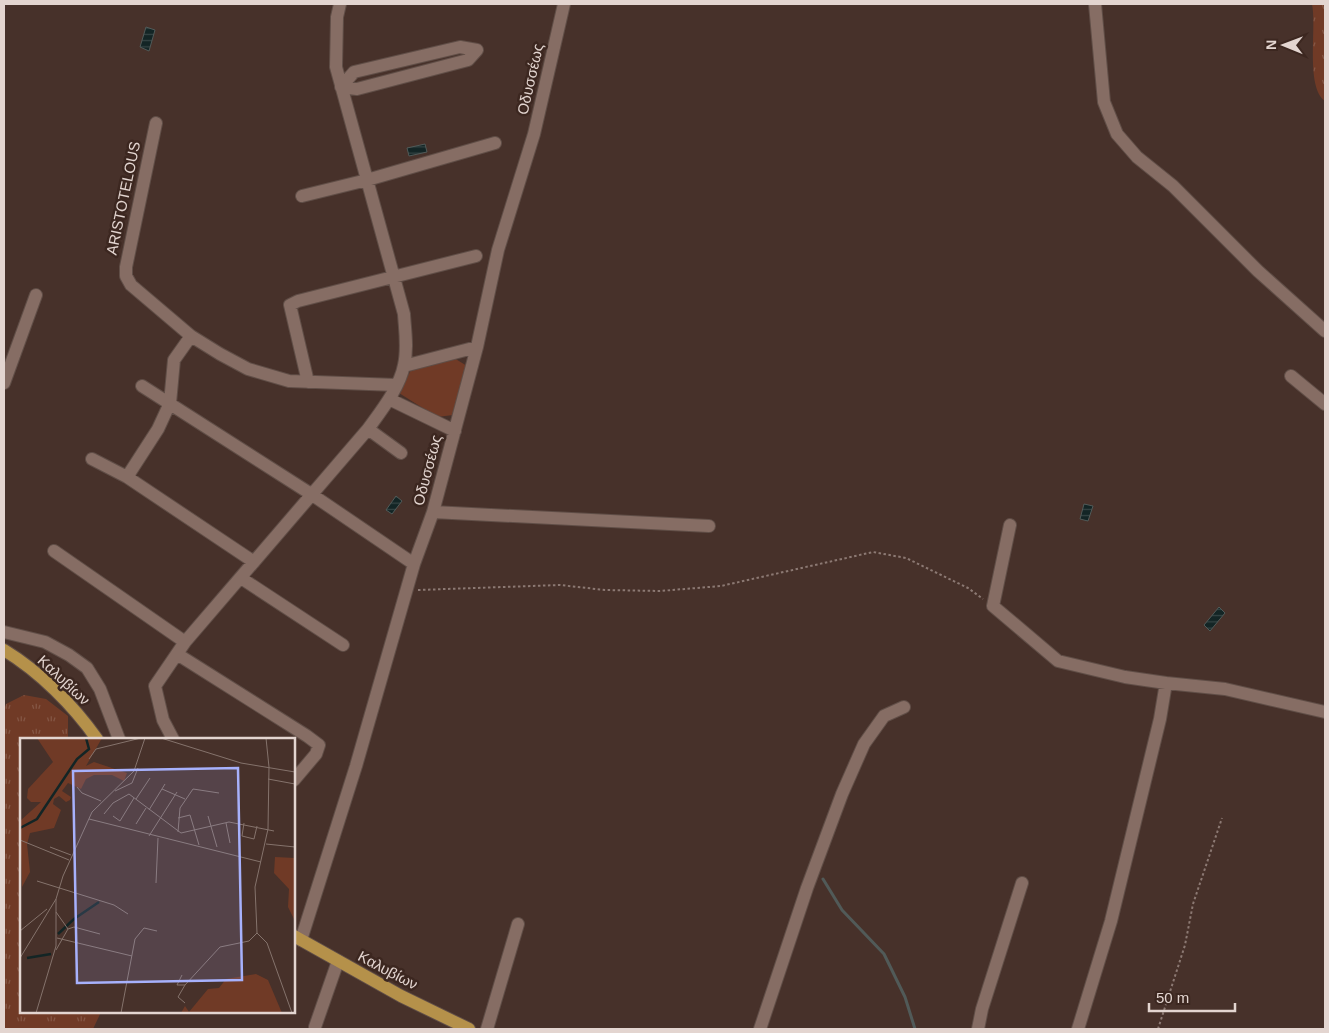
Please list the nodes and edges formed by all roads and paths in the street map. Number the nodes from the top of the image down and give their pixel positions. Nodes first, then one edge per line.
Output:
1 (340, 4) edge
2 (564, 4) edge
3 (1095, 4) edge
4 (341, 87) junction
5 (156, 123) dead end
6 (495, 143) dead end
7 (367, 180) junction
8 (302, 196) dead end
9 (476, 256) dead end
10 (393, 276) junction
11 (36, 295) dead end
12 (1325, 331) edge
13 (191, 336) junction
14 (477, 347) junction
15 (404, 366) junction
16 (1291, 376) dead end
17 (308, 382) junction
18 (4, 383) edge
19 (396, 385) junction
20 (142, 386) dead end
21 (388, 399) junction
22 (170, 404) junction
23 (1325, 404) edge
24 (368, 429) junction
25 (454, 431) junction
26 (401, 453) dead end
27 (92, 458) dead end
28 (127, 476) junction
29 (311, 494) junction
30 (433, 512) junction
31 (1010, 525) dead end
32 (709, 526) dead end
33 (54, 551) dead end
34 (254, 562) junction
35 (414, 564) junction
36 (242, 578) junction
37 (408, 590) junction
38 (993, 606) junction
39 (4, 632) edge
40 (185, 642) junction
41 (343, 645) dead end
42 (4, 650) edge
43 (177, 654) junction
44 (1166, 683) junction
45 (904, 707) dead end
46 (1325, 712) edge
47 (96, 738) edge
48 (120, 738) edge
49 (172, 738) edge
50 (295, 779) edge
51 (1222, 818) dead end
52 (1022, 883) dead end
53 (518, 924) dead end
54 (297, 938) edge
55 (338, 961) junction
56 (315, 1027) dead end
57 (469, 1029) edge
58 (487, 1029) edge
59 (760, 1029) edge
60 (978, 1029) edge
61 (1078, 1029) edge
62 (1158, 1029) edge

1 - 4 street
2 - 14 street, Οδυσσέως
3 - 12 street
4 - 4 street
4 - 7 street
5 - 13 street, ARISTOTELOUS
6 - 7 street
7 - 8 street
7 - 10 street
9 - 10 street
10 - 15 street
10 - 17 street
11 - 18 street
13 - 17 street, ARISTOTELOUS
13 - 22 street
14 - 15 street
14 - 25 street, Οδυσσέως
15 - 19 street
16 - 23 street
17 - 19 street, ARISTOTELOUS
19 - 21 street
20 - 22 street
21 - 24 street
21 - 25 street
22 - 28 street
22 - 29 street
24 - 26 street
24 - 29 street
25 - 30 street, Οδυσσέως
27 - 28 street
28 - 34 street
29 - 34 street
29 - 35 street
30 - 32 street
30 - 35 street, Οδυσσέως
31 - 38 street
33 - 40 street
34 - 36 street
35 - 37 street, Οδυσσέως
36 - 40 street
36 - 41 street
37 - 38 path
37 - 54 street, Οδυσσέως
38 - 44 street
39 - 48 street
40 - 43 street
42 - 47 main road, Καλυβίων
43 - 49 street
43 - 50 street
44 - 46 street
44 - 61 street
45 - 59 street
51 - 62 path
52 - 60 street
53 - 58 street
54 - 55 main road, Καλυβίων
55 - 56 street
55 - 57 main road, Καλυβίων

